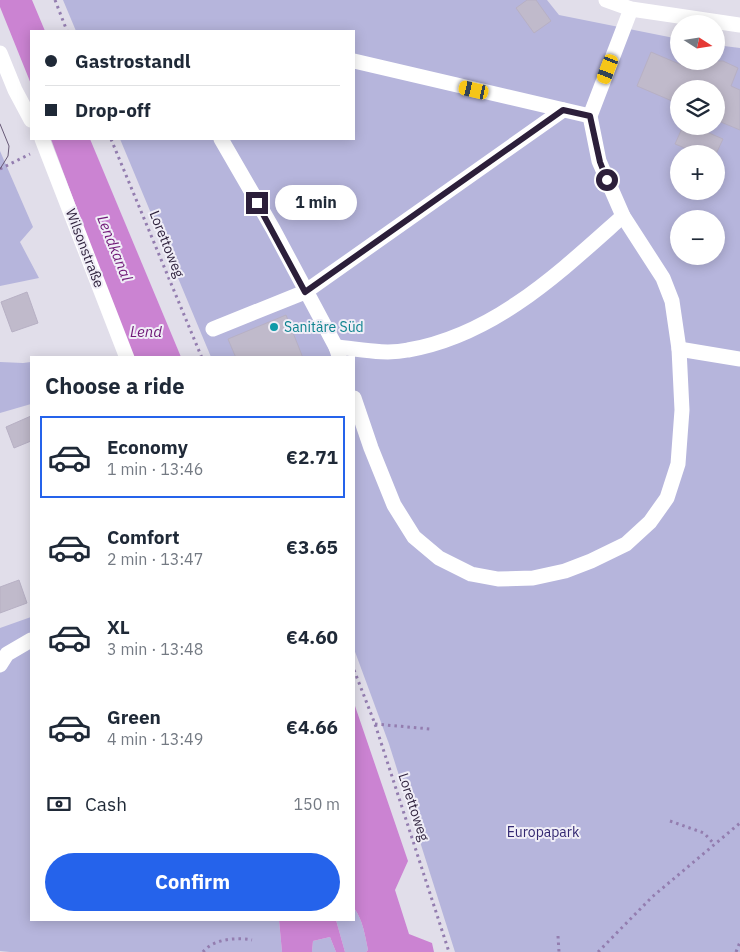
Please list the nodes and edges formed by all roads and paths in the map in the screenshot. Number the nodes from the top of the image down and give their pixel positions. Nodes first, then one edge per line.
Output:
1 (55, 0) edge
2 (606, 0) edge
3 (631, 9) junction
4 (740, 25) edge
5 (67, 30) edge
6 (0, 53) edge
7 (355, 61) edge
8 (563, 110) junction
9 (590, 116) junction
10 (30, 118) edge
11 (111, 140) edge
12 (222, 140) edge
13 (44, 142) edge
14 (0, 169) edge
15 (623, 216) junction
16 (305, 292) junction
17 (213, 329) dead end
18 (679, 349) junction
19 (338, 352) edge
20 (125, 356) edge
21 (201, 356) edge
22 (740, 359) edge
23 (355, 401) edge
24 (30, 641) edge
25 (0, 664) edge
26 (355, 673) edge
27 (375, 724) junction
28 (430, 729) dead end
29 (670, 821) dead end
30 (740, 823) edge
31 (714, 844) junction
32 (558, 936) dead end
33 (252, 940) dead end
34 (740, 942) edge
35 (203, 952) edge
36 (449, 952) edge
37 (559, 952) edge
38 (598, 952) edge
39 (736, 952) edge

1 - 5 path
2 - 3 street
3 - 4 street
3 - 9 street
6 - 10 street
7 - 8 street
8 - 9 street
8 - 16 street
9 - 15 street
11 - 21 path, Lorettoweg
12 - 16 street
13 - 14 path
13 - 20 street, Wilsonstraße
15 - 18 street
15 - 19 street
16 - 17 street
16 - 19 street
18 - 22 street
18 - 23 street
24 - 25 street
26 - 27 path, Lorettoweg
27 - 28 path
27 - 36 path, Lorettoweg
29 - 31 path
30 - 31 path
31 - 38 path
32 - 37 path
33 - 35 path
34 - 39 path

